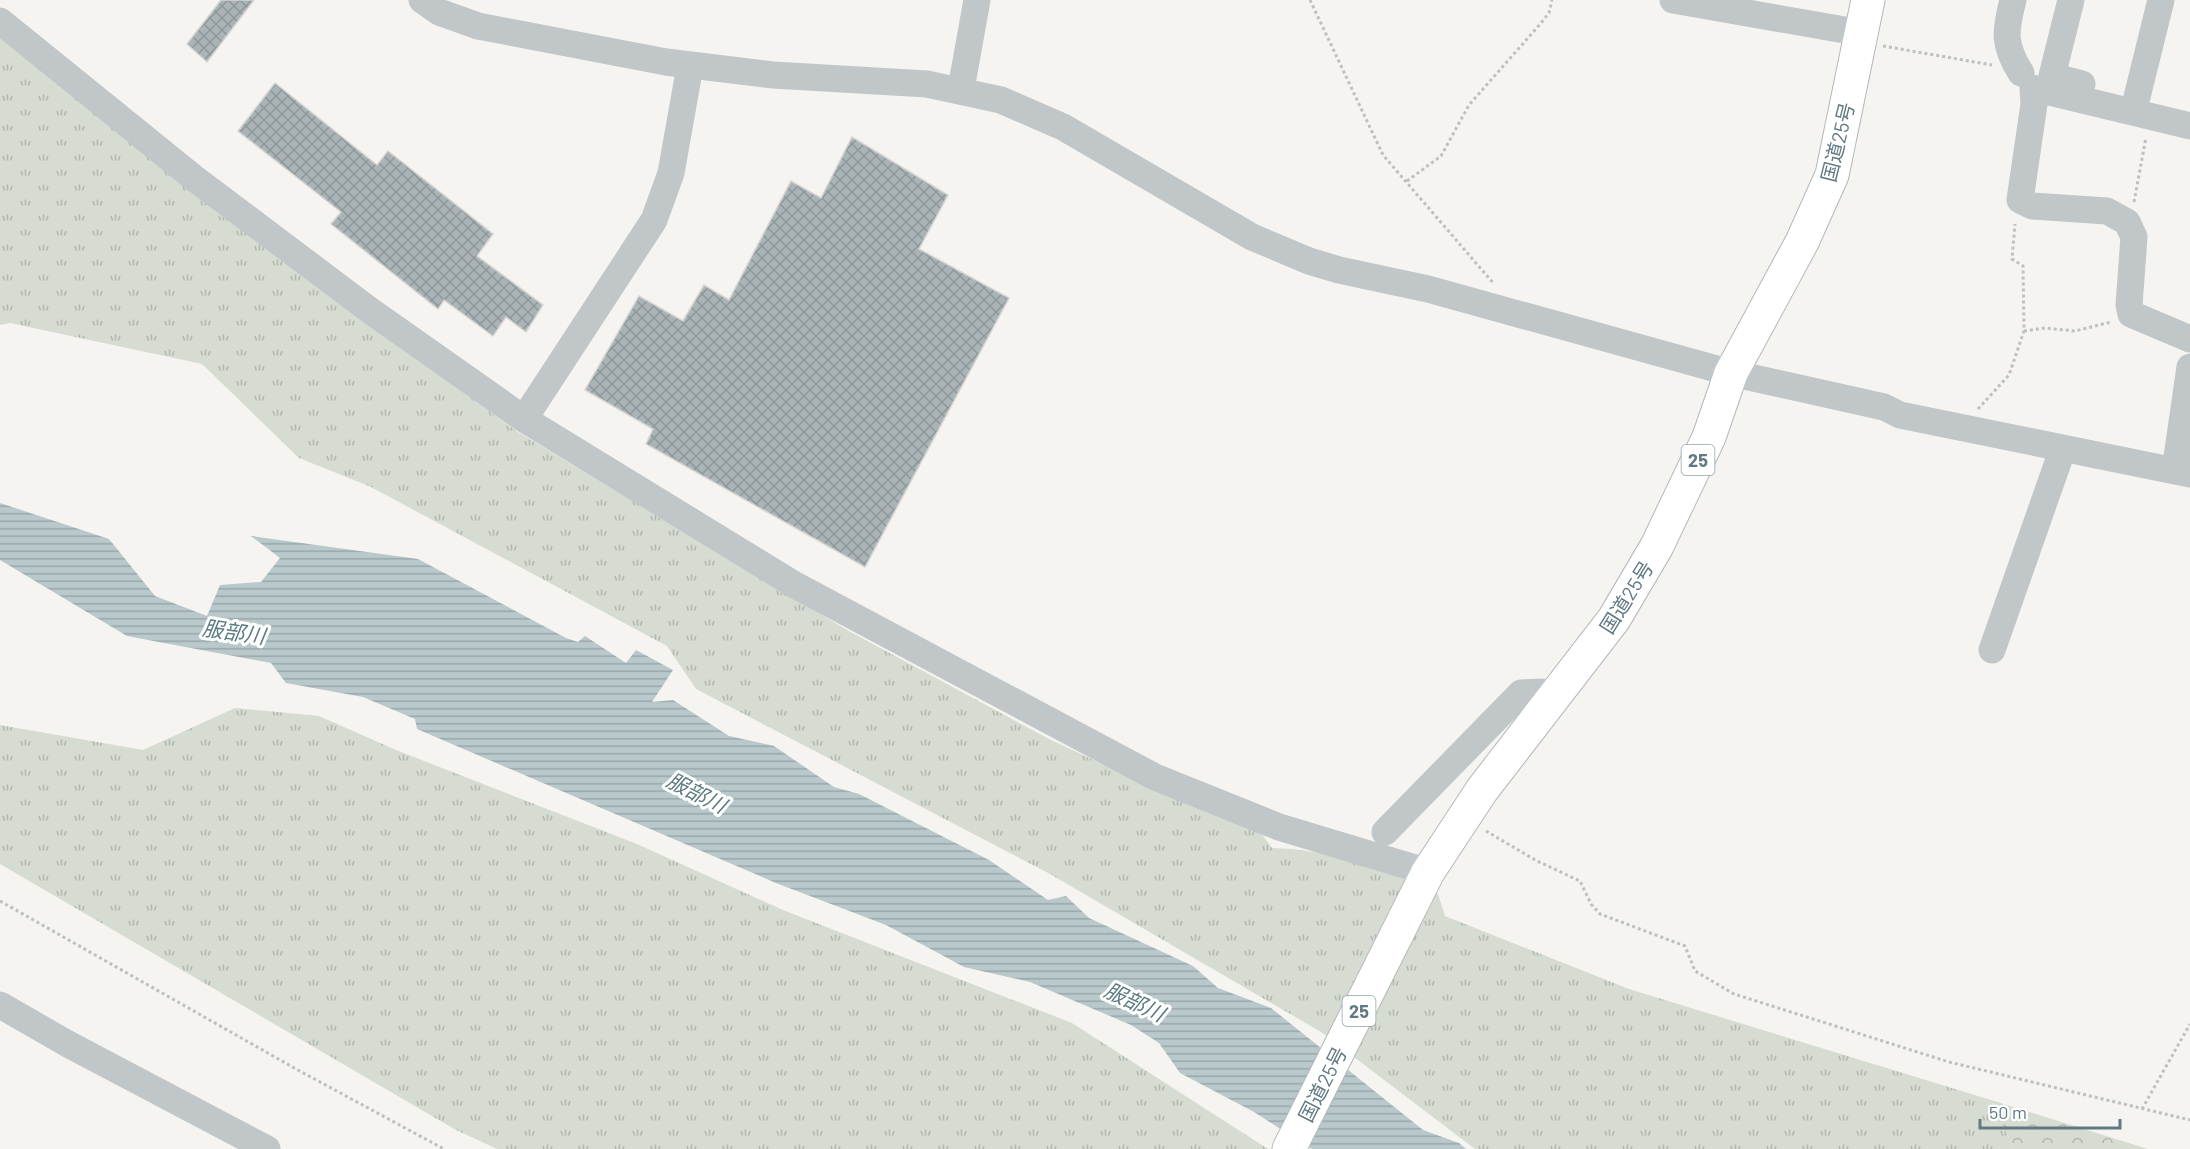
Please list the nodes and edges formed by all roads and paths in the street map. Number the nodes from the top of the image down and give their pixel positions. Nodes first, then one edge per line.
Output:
1 (422, 0) edge
2 (977, 0) edge
3 (1310, 0) edge
4 (1552, 0) edge
5 (1673, 0) edge
6 (1868, 0) edge
7 (2013, 0) edge
8 (2071, 0) edge
9 (2161, 0) edge
10 (0, 21) edge
11 (1862, 38) junction
12 (690, 66) junction
13 (2021, 73) joint
14 (961, 89) junction
15 (2143, 107) junction
16 (2190, 110) edge
17 (2190, 126) edge
18 (1407, 181) junction
19 (2025, 205) junction
20 (2127, 222) junction
21 (1507, 311) junction
22 (2131, 314) junction
23 (2024, 331) junction
24 (2190, 339) edge
25 (2190, 367) edge
26 (1731, 374) junction
27 (524, 419) junction
28 (1962, 427) junction
29 (2063, 448) junction
30 (2182, 473) edge
31 (1992, 650) dead end
32 (1554, 699) junction
33 (1463, 818) junction
34 (1385, 832) dead end
35 (1428, 872) junction
36 (0, 901) edge
37 (0, 1005) edge
38 (2190, 1024) edge
39 (2142, 1109) junction
40 (2190, 1120) edge
41 (267, 1149) edge
42 (444, 1149) edge
43 (1288, 1149) edge

1 - 12 street
2 - 14 street
3 - 18 path
4 - 18 path
5 - 11 street
6 - 11 highway, 国道25号 / 25
7 - 13 street
8 - 15 street
9 - 15 street
10 - 27 street
11 - 13 path
11 - 26 highway, 国道25号 / 25
12 - 14 street
12 - 27 street
14 - 21 street
15 - 16 street
15 - 17 street
15 - 19 street
15 - 20 path
18 - 21 path
19 - 20 street
19 - 23 path
20 - 22 street
21 - 26 street
22 - 23 path
22 - 24 street
23 - 28 path
25 - 30 street
26 - 28 street
26 - 32 highway, 国道25号 / 25
27 - 35 street
28 - 29 street
29 - 30 street
29 - 31 street
32 - 33 highway, 国道25号 / 25
32 - 34 street
33 - 35 highway, 国道25号 / 25
33 - 39 path
35 - 43 highway, 国道25号 / 25
36 - 42 path
37 - 41 street
38 - 39 path
39 - 40 path

